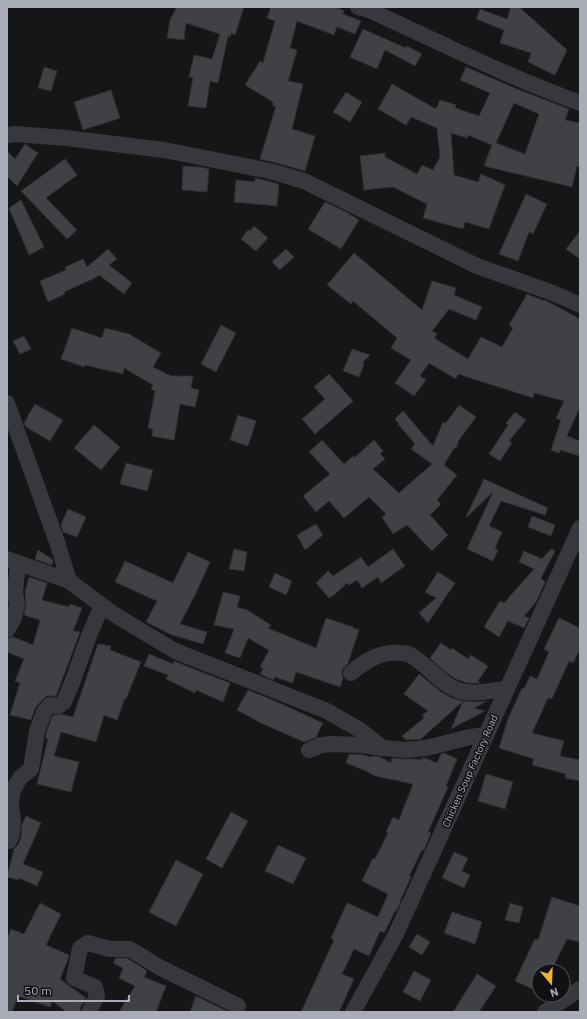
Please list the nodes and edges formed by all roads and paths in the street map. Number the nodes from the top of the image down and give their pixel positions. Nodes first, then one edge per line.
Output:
1 (358, 7) edge
2 (580, 103) edge
3 (7, 135) edge
4 (580, 305) edge
5 (7, 403) edge
6 (580, 528) edge
7 (13, 561) edge
8 (69, 581) junction
9 (102, 606) junction
10 (7, 630) edge
11 (351, 673) dead end
12 (507, 689) junction
13 (486, 735) junction
14 (383, 748) junction
15 (309, 750) dead end
16 (7, 841) edge
17 (580, 989) edge
18 (238, 1006) dead end
19 (89, 1012) edge
20 (353, 1012) edge
21 (545, 1012) edge

1 - 2 street
3 - 4 street
5 - 8 street
6 - 12 street, Chicken Soup Factory Road
7 - 8 street
7 - 10 street
8 - 9 street
9 - 14 street
9 - 16 street
11 - 12 street
12 - 13 street, Chicken Soup Factory Road
13 - 14 street
13 - 20 street, Chicken Soup Factory Road
14 - 15 street
17 - 21 street
18 - 19 street

